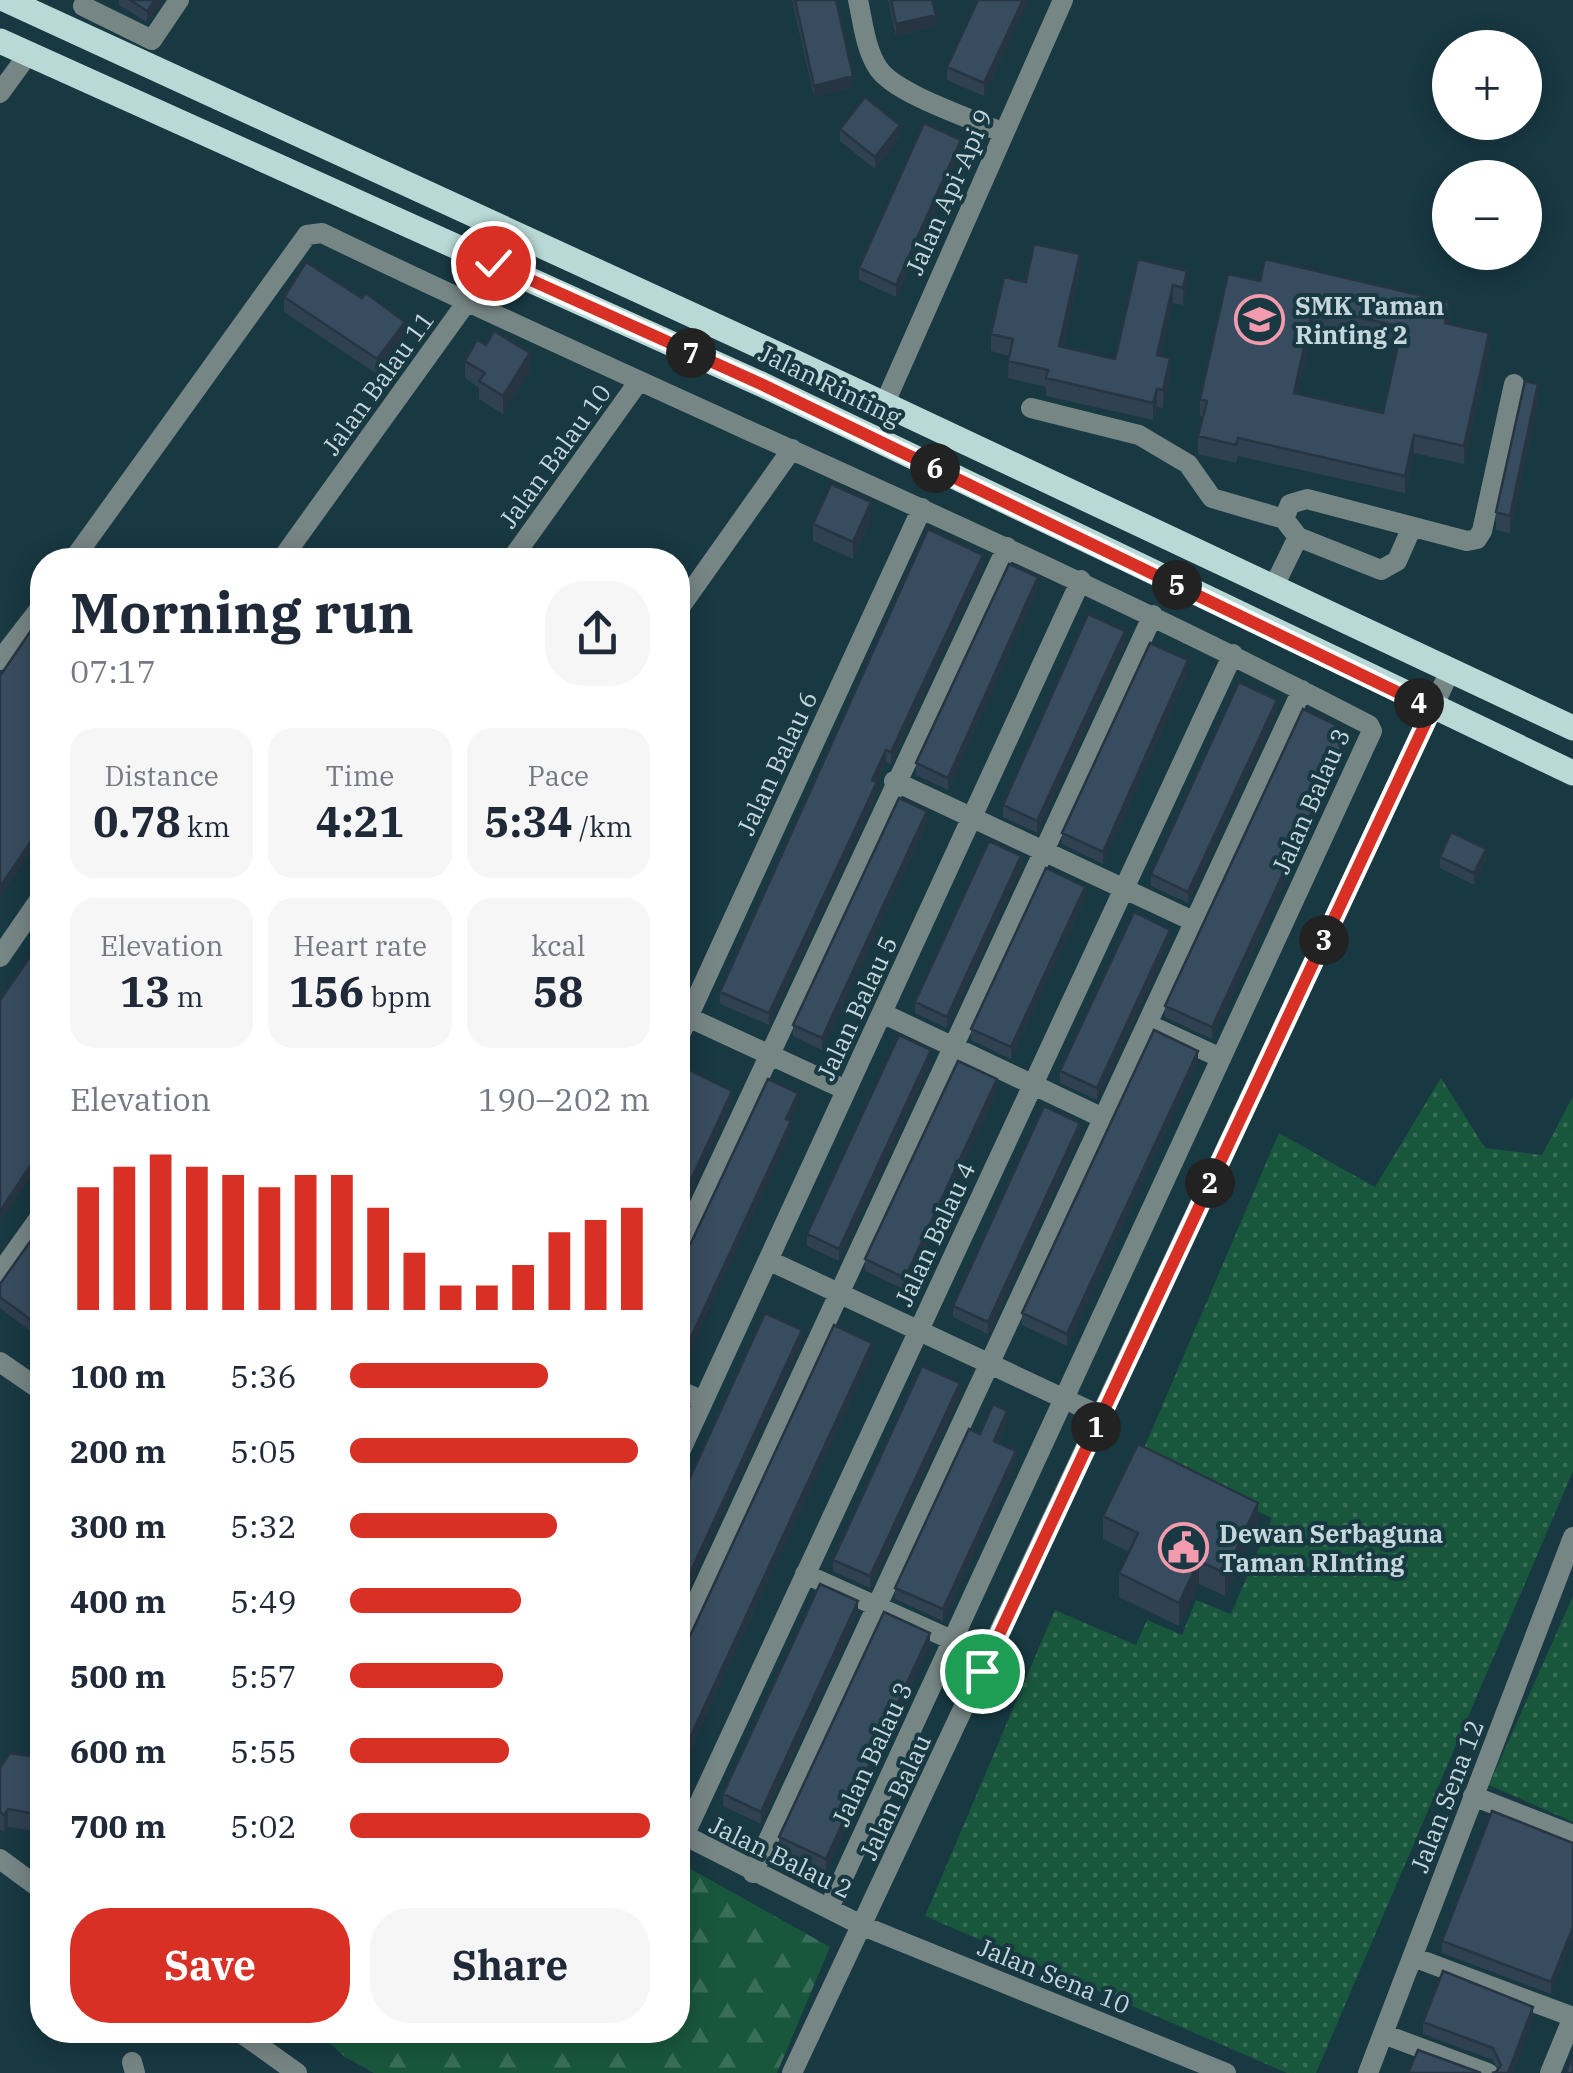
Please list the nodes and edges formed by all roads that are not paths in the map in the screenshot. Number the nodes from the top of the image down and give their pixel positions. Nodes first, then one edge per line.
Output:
1 (6, 0) edge
2 (179, 0) edge
3 (858, 0) edge
4 (1063, 0) edge
5 (85, 3) edge
6 (70, 30) junction
7 (0, 40) edge
8 (28, 54) junction
9 (0, 93) edge
10 (1001, 132) junction
11 (509, 230) junction
12 (493, 263) junction
13 (466, 303) junction
14 (639, 381) junction
15 (1514, 384) dead end
16 (884, 405) junction
17 (1031, 408) dead end
18 (792, 450) junction
19 (922, 508) junction
20 (1284, 519) junction
21 (1412, 526) junction
22 (1298, 538) junction
23 (1007, 546) junction
24 (82, 548) edge
25 (290, 548) edge
26 (520, 548) edge
27 (1081, 580) junction
28 (1273, 588) junction
29 (690, 593) edge
30 (1154, 615) junction
31 (30, 625) edge
32 (1233, 654) junction
33 (0, 660) edge
34 (1449, 672) junction
35 (1302, 690) junction
36 (1432, 709) junction
37 (1573, 728) edge
38 (1573, 773) edge
39 (894, 780) junction
40 (972, 817) junction
41 (1044, 851) junction
42 (1124, 889) junction
43 (30, 913) edge
44 (1195, 922) junction
45 (0, 957) edge
46 (690, 1000) edge
47 (882, 1014) junction
48 (690, 1018) edge
49 (1147, 1024) junction
50 (953, 1048) junction
51 (769, 1054) junction
52 (1221, 1058) junction
53 (1032, 1085) junction
54 (846, 1090) junction
55 (1104, 1118) junction
56 (690, 1225) edge
57 (30, 1231) edge
58 (768, 1260) junction
59 (0, 1273) edge
60 (839, 1294) junction
61 (918, 1331) junction
62 (0, 1362) edge
63 (990, 1364) junction
64 (30, 1383) edge
65 (690, 1395) edge
66 (1064, 1399) junction
67 (703, 1401) junction
68 (1101, 1416) junction
69 (690, 1430) edge
70 (1573, 1538) edge
71 (805, 1574) junction
72 (877, 1606) junction
73 (690, 1616) edge
74 (952, 1640) junction
75 (1473, 1796) junction
76 (690, 1813) edge
77 (1573, 1836) edge
78 (690, 1839) edge
79 (0, 1859) edge
80 (753, 1874) junction
81 (30, 1881) edge
82 (829, 1908) junction
83 (863, 1926) junction
84 (1413, 1958) junction
85 (1573, 2017) edge
86 (1383, 2034) junction
87 (255, 2043) edge
88 (297, 2073) edge
89 (792, 2073) edge
90 (1226, 2073) edge
91 (1368, 2073) edge
92 (1488, 2073) edge
93 (1550, 2073) edge

1 - 6 main road, Jalan Rinting
2 - 5 street
3 - 10 street
4 - 10 street, Jalan Api-Api 9
5 - 6 street
6 - 11 main road, Jalan Rinting
7 - 8 main road, Jalan Rinting
8 - 9 street
8 - 12 main road, Jalan Rinting
10 - 16 street, Jalan Api-Api 9
11 - 12 street, Jalan Balau 11
11 - 16 main road, Jalan Rinting
12 - 13 street, Jalan Balau 11
12 - 36 main road, Jalan Rinting
13 - 14 street, Jalan Balau 3
13 - 24 street, Jalan Balau 3
13 - 25 street, Jalan Balau 11
14 - 18 street, Jalan Balau 3
14 - 26 street, Jalan Balau 10
15 - 21 street
16 - 28 main road, Jalan Rinting
17 - 20 street
18 - 19 street, Jalan Balau 3
18 - 29 street
19 - 23 street, Jalan Balau 3
19 - 46 street, Jalan Balau 6
20 - 21 street
20 - 22 street
21 - 22 street
22 - 28 street
23 - 27 street, Jalan Balau 3
23 - 39 street
27 - 30 street, Jalan Balau 3
27 - 40 street, Jalan Balau 5
28 - 34 main road, Jalan Rinting
30 - 32 street, Jalan Balau 3
30 - 41 street
31 - 33 street
32 - 35 street, Jalan Balau 3
32 - 42 street, Jalan Balau 4
34 - 36 street, Jalan Balau
34 - 37 main road, Jalan Rinting
35 - 44 street
35 - 52 street, Jalan Balau 3
36 - 38 main road, Jalan Rinting
36 - 68 street, Jalan Balau
39 - 40 street
39 - 51 street
40 - 41 street
40 - 47 street, Jalan Balau 5
41 - 42 street
41 - 50 street
42 - 44 street
42 - 53 street, Jalan Balau 4
43 - 45 street
44 - 49 street
47 - 50 street
47 - 54 street, Jalan Balau 5
48 - 51 street
49 - 52 street
49 - 55 street
50 - 53 street
50 - 60 street
51 - 54 street
51 - 56 street
52 - 66 street, Jalan Balau 3
53 - 55 street
53 - 61 street, Jalan Balau 4
54 - 58 street, Jalan Balau 5
55 - 63 street
57 - 59 street
58 - 60 street
58 - 67 street, Jalan Balau 5
60 - 61 street
60 - 73 street
61 - 63 street
61 - 71 street, Jalan Balau 4
62 - 64 street
63 - 66 street
63 - 72 street
65 - 67 street
66 - 68 street
66 - 74 street, Jalan Balau 3
67 - 69 street, Jalan Balau 5
68 - 83 street, Jalan Balau
70 - 75 street, Jalan Sena 12
71 - 72 street
71 - 76 street, Jalan Balau 4
72 - 74 street
72 - 80 street
74 - 82 street, Jalan Balau 3
75 - 77 street
75 - 84 street, Jalan Sena 12
78 - 80 street, Jalan Balau 2
79 - 81 street
80 - 82 street, Jalan Balau 2
82 - 83 street, Jalan Balau 2
83 - 89 street, Jalan Balau
83 - 90 street, Jalan Sena 10
84 - 85 street
84 - 86 street, Jalan Sena 12
85 - 93 street
86 - 91 street, Jalan Sena 12
86 - 92 street
87 - 88 street

